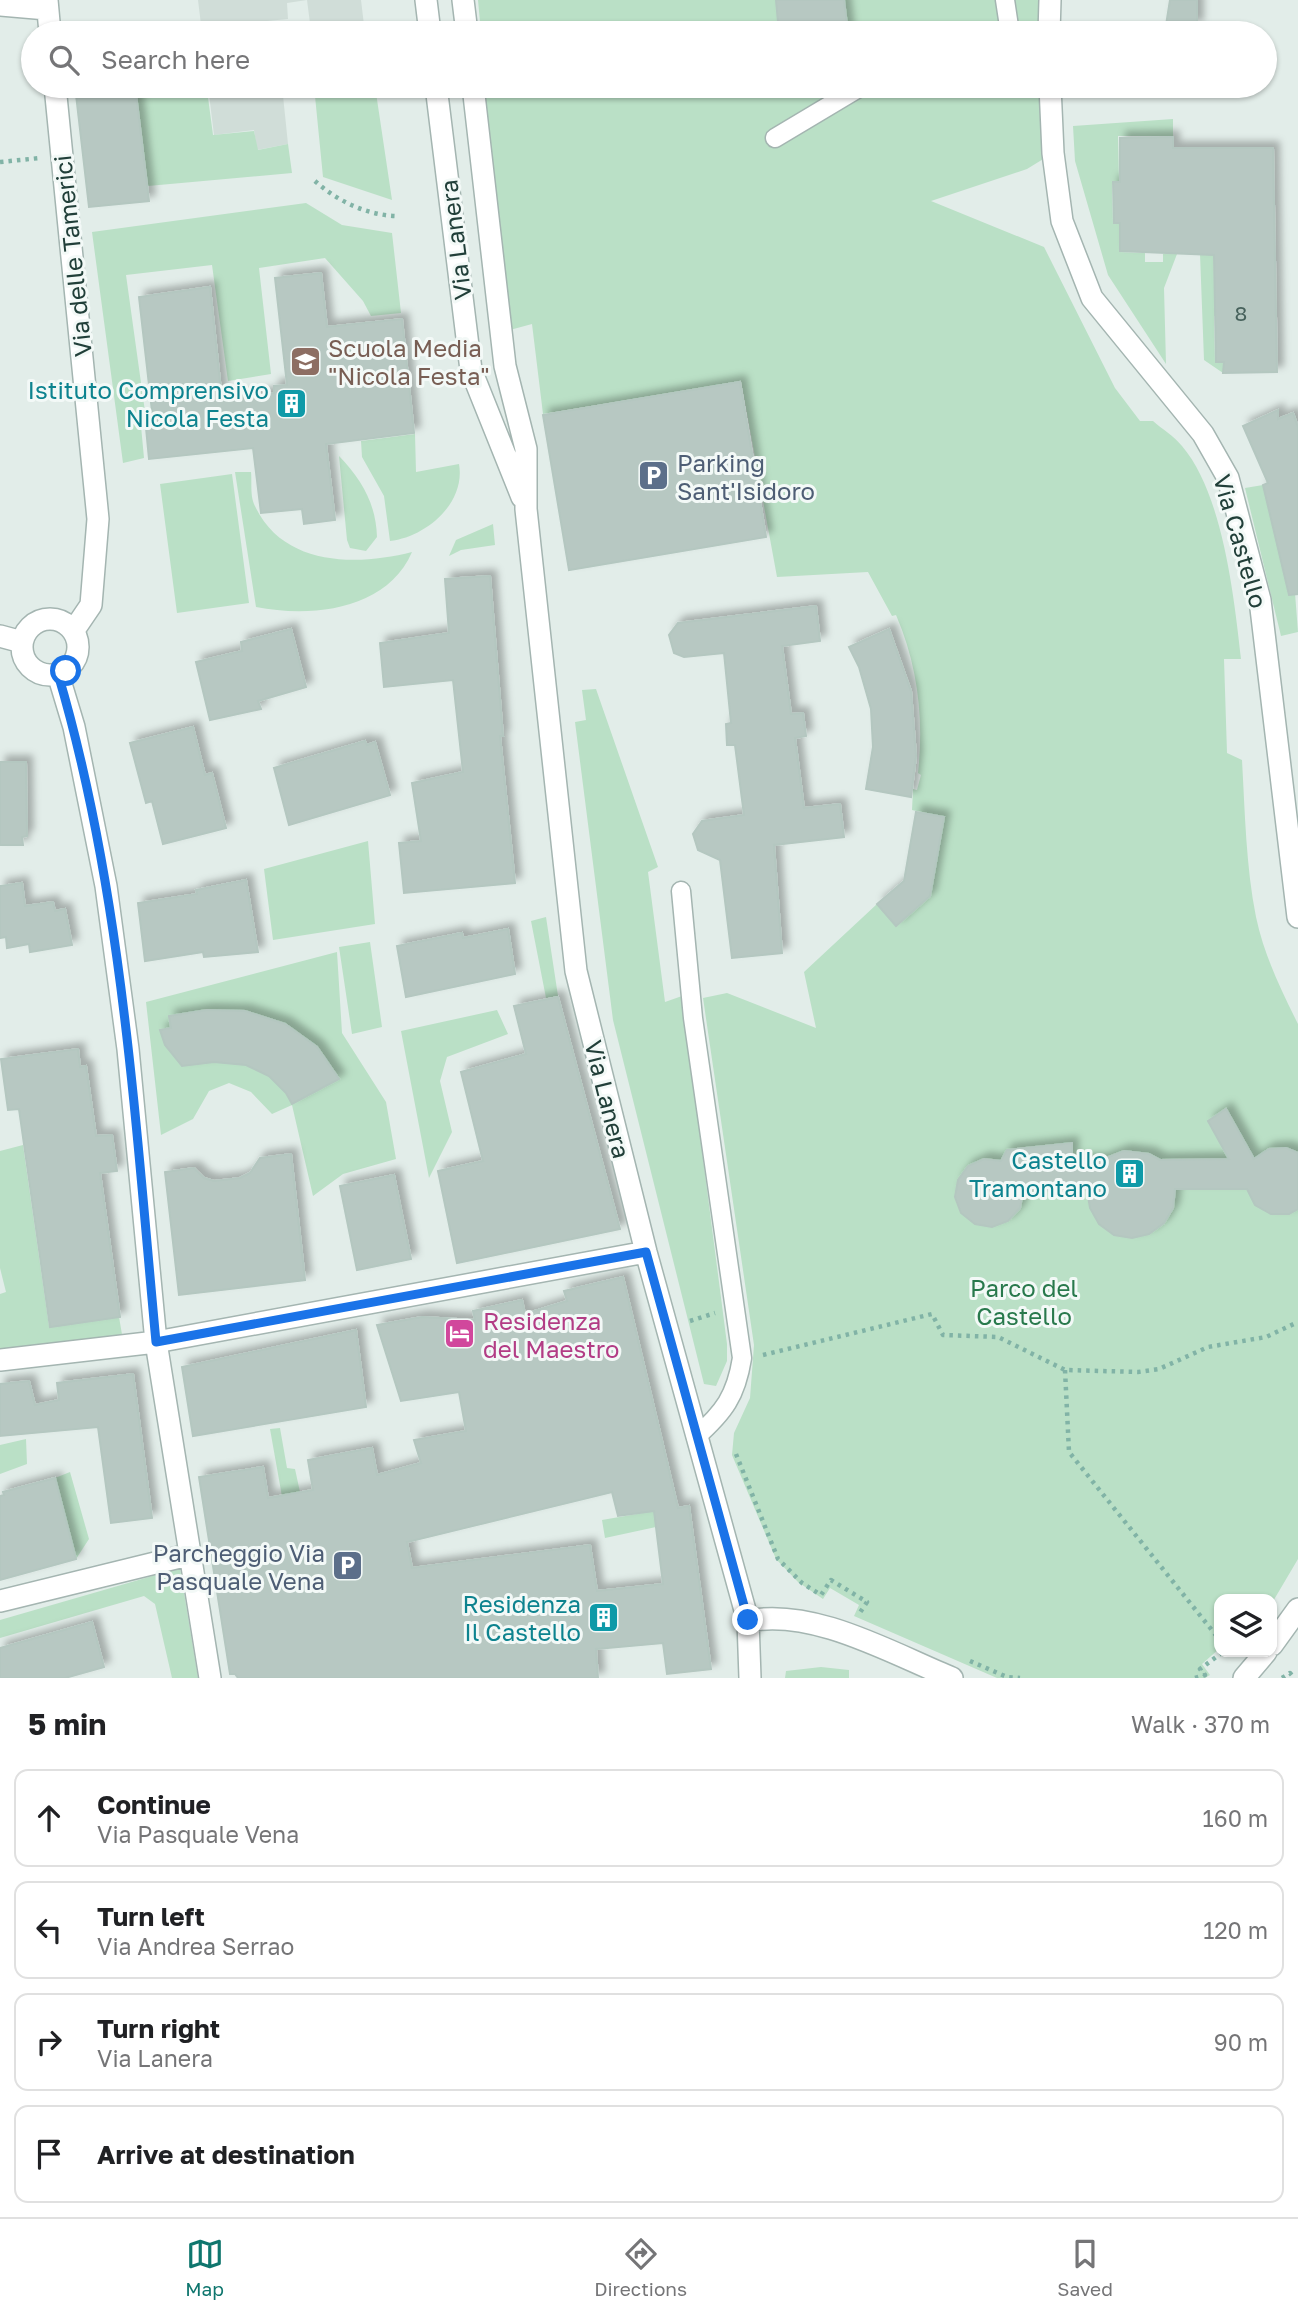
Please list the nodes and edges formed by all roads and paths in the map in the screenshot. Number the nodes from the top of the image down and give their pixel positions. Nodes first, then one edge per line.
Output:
1 (426, 0) edge
2 (463, 0) edge
3 (1005, 0) edge
4 (1050, 0) edge
5 (47, 4) edge
6 (0, 5) edge
7 (429, 21) edge
8 (466, 21) edge
9 (1008, 21) edge
10 (1049, 21) edge
11 (56, 98) edge
12 (437, 98) edge
13 (474, 98) edge
14 (842, 98) edge
15 (1051, 98) edge
16 (775, 138) dead end
17 (62, 156) junction
18 (0, 162) edge
19 (315, 181) dead end
20 (399, 216) dead end
21 (526, 509) junction
22 (74, 630) junction
23 (0, 636) edge
24 (22, 642) junction
25 (58, 674) junction
26 (681, 891) dead end
27 (1298, 917) edge
28 (646, 1252) junction
29 (723, 1311) dead end
30 (690, 1321) dead end
31 (1298, 1322) edge
32 (156, 1342) junction
33 (0, 1360) edge
34 (764, 1367) dead end
35 (1065, 1370) junction
36 (696, 1437) junction
37 (736, 1454) dead end
38 (192, 1554) junction
39 (0, 1601) edge
40 (1298, 1609) edge
41 (748, 1620) junction
42 (871, 1620) dead end
43 (1214, 1633) edge
44 (1277, 1638) edge
45 (957, 1656) dead end
46 (1216, 1657) edge
47 (1262, 1657) edge
48 (210, 1678) edge
49 (750, 1678) edge
50 (952, 1678) edge
51 (1020, 1678) edge
52 (1195, 1678) edge
53 (1244, 1678) edge
54 (1282, 1678) edge
55 (1294, 1678) edge

1 - 7 street
2 - 8 street
3 - 9 lane
4 - 10 street
5 - 6 street
11 - 17 street, Via delle Tamerici
12 - 21 street, Via Lanera
13 - 21 street, Via Lanera
14 - 16 lane
15 - 27 street, Via Castello
17 - 18 path
17 - 22 street, Via delle Tamerici
19 - 20 path
21 - 28 street, Via Lanera
22 - 24 street
22 - 25 street
23 - 24 street
24 - 25 street
25 - 32 street
26 - 36 lane
28 - 32 street
28 - 36 street, Via Lanera
29 - 30 path
31 - 35 path
32 - 33 street
32 - 38 street
34 - 35 path
35 - 43 path
36 - 41 street, Via Lanera
37 - 42 path
38 - 39 street
38 - 48 street
40 - 44 street
41 - 49 street, Via Lanera
41 - 50 street
45 - 51 path
46 - 52 path
47 - 53 street
54 - 55 path

